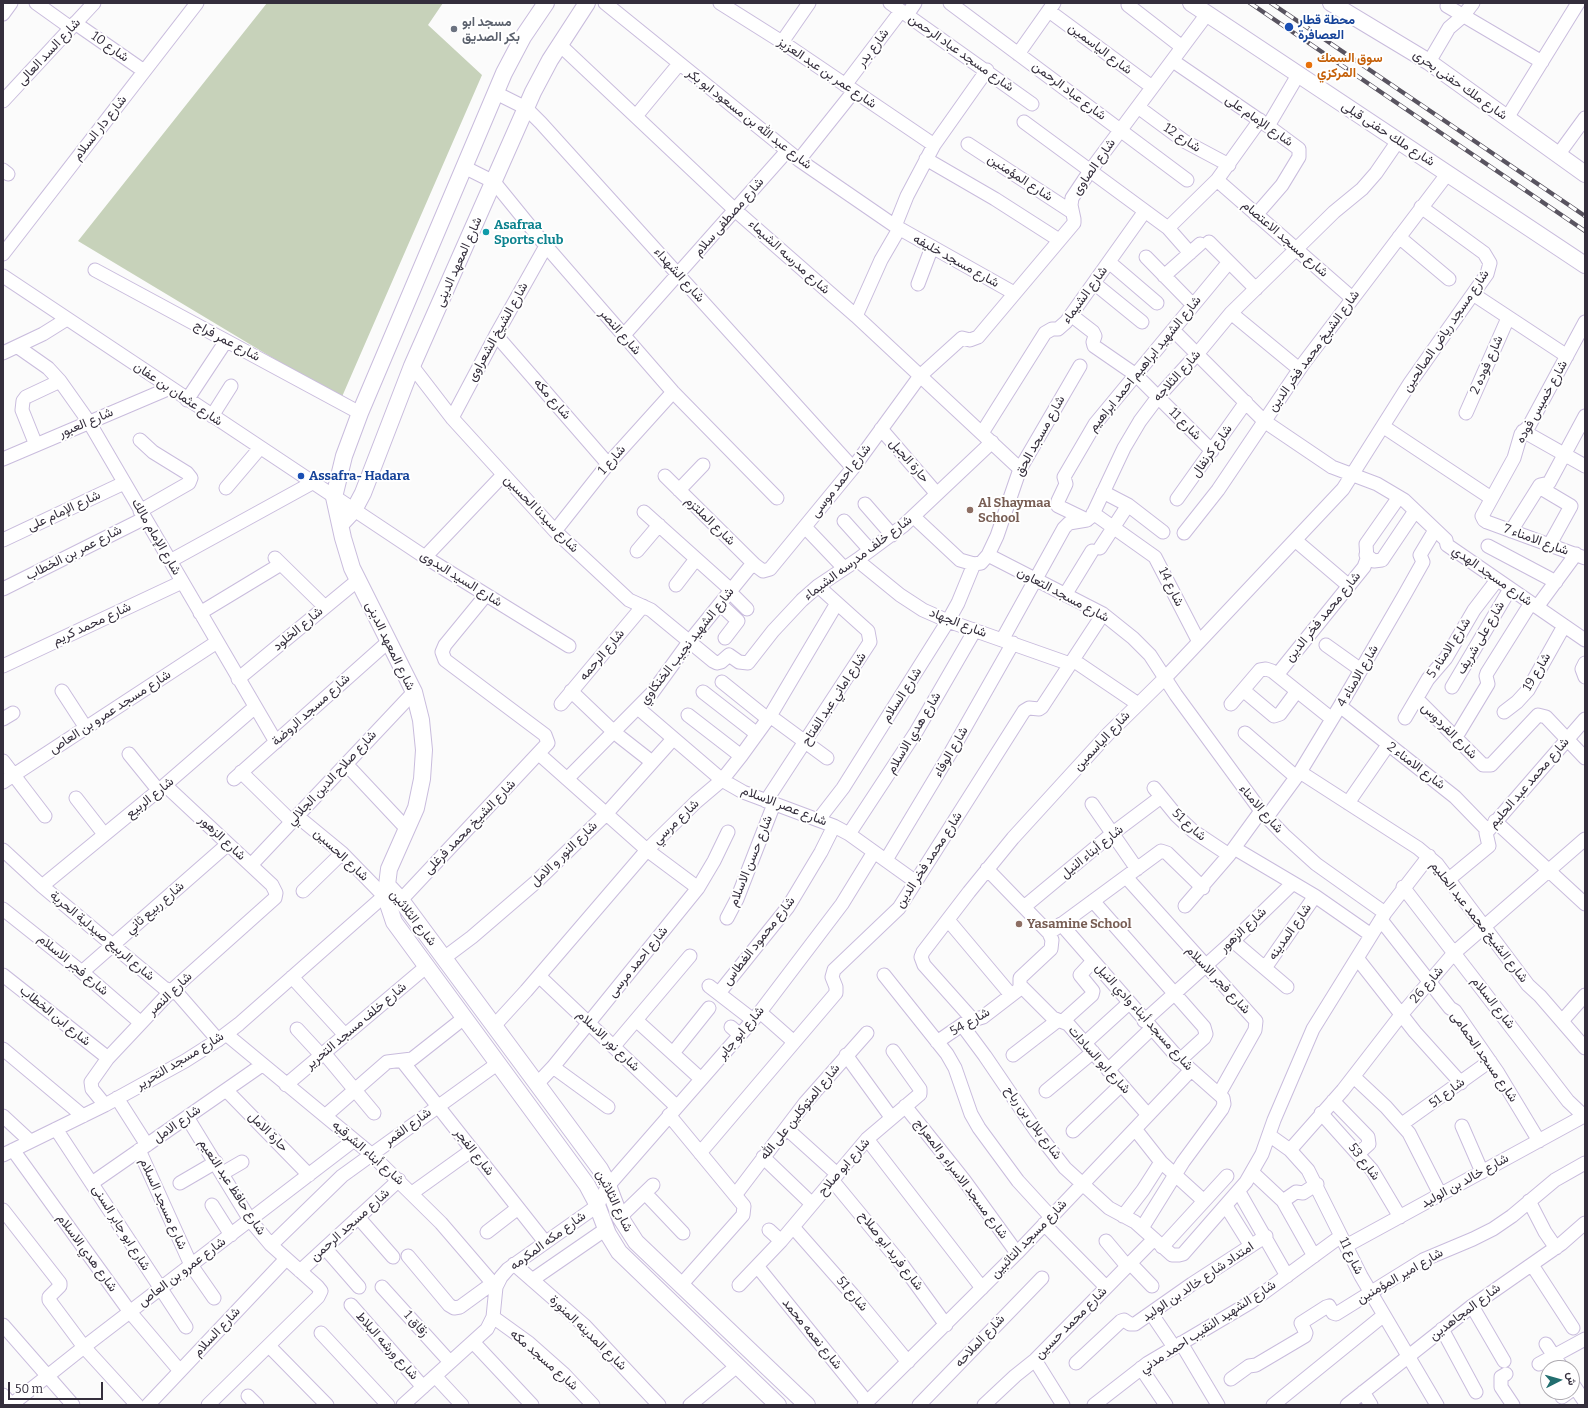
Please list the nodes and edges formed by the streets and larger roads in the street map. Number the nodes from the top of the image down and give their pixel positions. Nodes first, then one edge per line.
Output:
1 (11, 3) edge
2 (36, 3) edge
3 (94, 3) edge
4 (197, 3) edge
5 (546, 3) edge
6 (587, 3) edge
7 (605, 3) edge
8 (720, 3) edge
9 (808, 3) edge
10 (890, 3) edge
11 (915, 3) edge
12 (950, 3) edge
13 (1190, 3) edge
14 (1330, 3) edge
15 (1473, 3) edge
16 (1578, 3) edge
17 (1128, 5) dead end
18 (1447, 6) dead end
19 (1052, 7) edge
20 (904, 13) junction
21 (3, 14) edge
22 (1207, 14) junction
23 (1463, 16) junction
24 (73, 26) junction
25 (782, 42) junction
26 (560, 44) junction
27 (1182, 48) junction
28 (1018, 54) junction
29 (1173, 61) junction
30 (1429, 62) junction
31 (1542, 62) junction
32 (679, 64) junction
33 (987, 70) junction
34 (144, 71) junction
35 (1298, 75) junction
36 (1152, 87) junction
37 (850, 88) junction
38 (496, 93) junction
39 (3, 101) edge
40 (1032, 104) dead end
41 (1138, 107) junction
42 (526, 108) junction
43 (636, 116) junction
44 (1507, 118) junction
45 (1585, 118) edge
46 (1024, 122) dead end
47 (1264, 123) junction
48 (1121, 130) junction
49 (1398, 140) junction
50 (968, 144) dead end
51 (934, 145) junction
52 (787, 151) junction
53 (1558, 155) junction
54 (926, 159) junction
55 (799, 160) junction
56 (1229, 165) junction
57 (464, 167) junction
58 (1090, 171) junction
59 (1448, 173) junction
60 (1585, 174) edge
61 (1187, 180) dead end
62 (1217, 180) junction
63 (494, 182) junction
64 (1421, 207) junction
65 (735, 210) junction
66 (1145, 210) junction
67 (1072, 212) junction
68 (1256, 215) junction
69 (897, 228) junction
70 (1168, 228) junction
71 (1398, 238) junction
72 (1059, 240) junction
73 (546, 246) junction
74 (1200, 246) junction
75 (932, 247) junction
76 (1296, 249) junction
77 (3, 254) edge
78 (1146, 257) dead end
79 (1109, 262) junction
80 (1229, 262) junction
81 (1585, 265) edge
82 (95, 270) dead end
83 (679, 274) junction
84 (3, 276) edge
85 (1164, 276) junction
86 (1449, 279) dead end
87 (1094, 283) junction
88 (918, 284) dead end
89 (1256, 289) junction
90 (1014, 293) junction
91 (1473, 294) junction
92 (1352, 298) junction
93 (1157, 303) dead end
94 (1193, 305) junction
95 (1231, 313) junction
96 (1071, 315) junction
97 (856, 316) junction
98 (1508, 318) junction
99 (67, 319) junction
100 (1142, 322) dead end
101 (1585, 322) edge
102 (1173, 330) junction
103 (496, 335) junction
104 (623, 336) junction
105 (226, 341) junction
106 (18, 346) junction
107 (3, 353) edge
108 (1198, 353) junction
109 (1566, 356) junction
110 (412, 366) junction
111 (1080, 366) dead end
112 (1300, 369) junction
113 (1136, 375) junction
114 (920, 376) junction
115 (60, 381) junction
116 (231, 386) dead end
117 (170, 388) junction
118 (673, 392) junction
119 (1158, 396) junction
120 (187, 400) junction
121 (1246, 402) junction
122 (360, 413) junction
123 (1466, 413) dead end
124 (212, 416) junction
125 (1585, 416) edge
126 (452, 418) junction
127 (1264, 420) junction
128 (89, 422) junction
129 (1384, 427) junction
130 (882, 429) junction
131 (1523, 431) junction
132 (982, 433) junction
133 (140, 440) dead end
134 (992, 442) junction
135 (36, 445) junction
136 (260, 448) junction
137 (1212, 451) junction
138 (1565, 454) junction
139 (3, 459) edge
140 (608, 464) junction
141 (703, 465) dead end
142 (1585, 466) edge
143 (853, 468) junction
144 (1020, 468) junction
145 (503, 475) junction
146 (1354, 475) junction
147 (665, 476) dead end
148 (124, 483) junction
149 (312, 483) junction
150 (1539, 487) junction
151 (226, 488) dead end
152 (679, 490) junction
153 (1103, 492) junction
154 (937, 494) junction
155 (334, 497) junction
156 (1399, 497) junction
157 (777, 498) dead end
158 (1491, 498) junction
159 (1178, 499) dead end
160 (865, 504) dead end
161 (1128, 505) junction
162 (354, 510) junction
163 (1416, 511) junction
164 (644, 512) dead end
165 (142, 514) junction
166 (914, 517) junction
167 (1090, 517) junction
168 (844, 521) dead end
169 (1487, 522) joint
170 (340, 525) junction
171 (659, 525) junction
172 (805, 527) junction
173 (1114, 528) junction
174 (1435, 530) junction
175 (555, 531) junction
176 (1511, 531) junction
177 (1163, 532) dead end
178 (1184, 533) dead end
179 (892, 535) junction
180 (3, 540) edge
181 (1295, 540) junction
182 (1550, 544) junction
183 (1488, 546) dead end
184 (870, 550) junction
185 (637, 551) dead end
186 (988, 554) junction
187 (1366, 555) junction
188 (1581, 556) edge
189 (425, 557) junction
190 (696, 558) junction
191 (857, 560) junction
192 (170, 561) junction
193 (974, 564) junction
194 (756, 565) junction
195 (844, 568) junction
196 (1035, 579) junction
197 (358, 580) junction
198 (1497, 580) junction
199 (182, 582) junction
200 (1556, 582) junction
201 (676, 585) dead end
202 (818, 586) junction
203 (1349, 586) junction
204 (3, 589) edge
205 (1510, 589) junction
206 (730, 591) junction
207 (486, 595) junction
208 (1065, 595) junction
209 (837, 603) junction
210 (720, 604) junction
211 (1534, 605) junction
212 (642, 606) junction
213 (325, 607) junction
214 (747, 609) dead end
215 (200, 613) junction
216 (1103, 614) junction
217 (948, 621) junction
218 (1564, 626) junction
219 (975, 630) junction
220 (725, 638) dead end
221 (1585, 640) edge
222 (389, 641) junction
223 (217, 642) junction
224 (689, 642) junction
225 (1008, 642) junction
226 (1199, 642) junction
227 (1326, 645) dead end
228 (569, 646) dead end
229 (1072, 662) junction
230 (1585, 662) edge
231 (3, 666) edge
232 (1361, 670) junction
233 (1277, 675) junction
234 (1585, 677) edge
235 (1165, 678) junction
236 (238, 679) junction
237 (722, 682) dead end
238 (1452, 688) dead end
239 (1243, 690) junction
240 (571, 691) junction
241 (1298, 691) junction
242 (62, 692) dead end
243 (414, 692) junction
244 (703, 692) dead end
245 (1417, 699) junction
246 (561, 704) dead end
247 (1138, 704) junction
248 (1231, 704) dead end
249 (1340, 706) junction
250 (255, 707) junction
251 (638, 708) junction
252 (1504, 712) dead end
253 (688, 715) dead end
254 (769, 717) junction
255 (1405, 718) dead end
256 (1332, 719) junction
257 (1585, 719) edge
258 (86, 728) junction
259 (615, 732) junction
260 (1245, 733) dead end
261 (757, 734) junction
262 (1456, 738) junction
263 (673, 739) junction
264 (1568, 740) junction
265 (276, 742) junction
266 (806, 742) junction
267 (1388, 745) junction
268 (129, 754) dead end
269 (539, 754) junction
270 (741, 756) junction
271 (827, 758) dead end
272 (1585, 758) edge
273 (3, 761) edge
274 (652, 762) junction
275 (346, 764) junction
276 (1298, 774) junction
277 (237, 776) joint
278 (8, 779) edge
279 (567, 779) junction
280 (722, 780) junction
281 (162, 788) junction
282 (1158, 793) joint
283 (76, 798) dead end
284 (770, 802) junction
285 (1348, 803) junction
286 (1092, 804) dead end
287 (606, 814) junction
288 (1264, 814) junction
289 (44, 816) dead end
290 (295, 819) junction
291 (819, 819) junction
292 (834, 826) junction
293 (1491, 826) junction
294 (407, 829) junction
295 (728, 832) dead end
296 (104, 834) junction
297 (848, 834) junction
298 (1113, 834) junction
299 (1585, 839) edge
300 (228, 844) junction
301 (3, 850) edge
302 (647, 850) junction
303 (874, 852) junction
304 (1232, 852) junction
305 (342, 853) junction
306 (1428, 856) junction
307 (886, 860) junction
308 (251, 865) junction
309 (987, 869) junction
310 (1137, 869) junction
311 (1550, 871) junction
312 (1126, 877) junction
313 (1449, 879) junction
314 (916, 882) junction
315 (1293, 883) junction
316 (42, 886) junction
317 (1403, 887) junction
318 (698, 888) junction
319 (1202, 888) junction
320 (303, 891) dead end
321 (276, 893) joint
322 (390, 893) junction
323 (1315, 896) junction
324 (1093, 901) junction
325 (1585, 904) edge
326 (1186, 906) dead end
327 (1024, 908) junction
328 (3, 909) edge
329 (1383, 917) junction
330 (727, 918) dead end
331 (948, 920) junction
332 (1061, 924) junction
333 (1484, 926) junction
334 (1049, 933) junction
335 (1371, 935) junction
336 (1233, 941) junction
337 (113, 945) junction
338 (1454, 953) junction
339 (690, 956) dead end
340 (444, 958) junction
341 (1357, 958) junction
342 (1093, 961) junction
343 (427, 966) junction
344 (1204, 966) junction
345 (1265, 968) junction
346 (82, 972) junction
347 (3, 975) edge
348 (884, 975) dead end
349 (539, 976) junction
350 (292, 977) junction
351 (1429, 982) junction
352 (1022, 987) junction
353 (1288, 988) dead end
354 (171, 991) junction
355 (1174, 993) junction
356 (1585, 994) edge
357 (1012, 995) junction
358 (1129, 1003) junction
359 (710, 1008) dead end
360 (1401, 1015) junction
361 (756, 1016) junction
362 (464, 1018) junction
363 (636, 1020) junction
364 (1060, 1021) junction
365 (1562, 1021) junction
366 (140, 1023) junction
367 (589, 1023) junction
368 (968, 1023) junction
369 (1148, 1025) junction
370 (494, 1026) junction
371 (297, 1028) dead end
372 (867, 1033) dead end
373 (345, 1035) junction
374 (222, 1037) junction
375 (794, 1042) junction
376 (937, 1042) junction
377 (614, 1046) junction
378 (1089, 1048) junction
379 (1585, 1048) edge
380 (3, 1050) edge
381 (893, 1051) dead end
382 (673, 1053) junction
383 (322, 1054) junction
384 (846, 1055) junction
385 (1013, 1055) dead end
386 (108, 1058) junction
387 (1180, 1060) junction
388 (1490, 1061) junction
389 (403, 1062) junction
390 (497, 1064) junction
391 (262, 1065) junction
392 (553, 1067) junction
393 (1108, 1070) junction
394 (1190, 1070) junction
395 (1354, 1077) junction
396 (702, 1079) junction
397 (1461, 1083) junction
398 (537, 1084) junction
399 (286, 1085) junction
400 (1121, 1085) junction
401 (226, 1090) junction
402 (355, 1090) junction
403 (1046, 1091) dead end
404 (1219, 1094) junction
405 (116, 1098) junction
406 (1333, 1101) junction
407 (105, 1105) junction
408 (437, 1106) junction
409 (905, 1106) junction
410 (608, 1107) dead end
411 (673, 1111) junction
412 (374, 1113) dead end
413 (1321, 1113) junction
414 (3, 1116) edge
415 (83, 1116) junction
416 (324, 1116) junction
417 (1148, 1116) junction
418 (1584, 1116) edge
419 (187, 1117) junction
420 (891, 1117) junction
421 (1402, 1124) junction
422 (1462, 1126) dead end
423 (786, 1128) junction
424 (56, 1129) junction
425 (1135, 1129) junction
426 (1073, 1130) dead end
427 (1269, 1135) junction
428 (867, 1139) junction
429 (354, 1140) junction
430 (30, 1141) junction
431 (1539, 1141) junction
432 (143, 1147) junction
433 (472, 1150) junction
434 (1290, 1150) junction
435 (8, 1152) edge
436 (700, 1153) junction
437 (1359, 1153) junction
438 (371, 1154) junction
439 (763, 1157) junction
440 (216, 1162) junction
441 (242, 1162) dead end
442 (1161, 1162) junction
443 (1585, 1163) edge
444 (1252, 1172) junction
445 (1482, 1172) junction
446 (223, 1173) junction
447 (309, 1175) junction
448 (1175, 1176) junction
449 (1227, 1176) dead end
450 (835, 1177) junction
451 (399, 1180) junction
452 (92, 1183) junction
453 (180, 1183) dead end
454 (1082, 1184) junction
455 (1316, 1184) junction
456 (608, 1186) junction
457 (1239, 1192) junction
458 (412, 1193) junction
459 (736, 1194) junction
460 (1440, 1194) junction
461 (1204, 1201) junction
462 (1283, 1201) junction
463 (1529, 1201) junction
464 (212, 1204) dead end
465 (812, 1204) junction
466 (597, 1206) junction
467 (1226, 1206) junction
468 (518, 1208) junction
469 (3, 1210) edge
470 (1123, 1216) junction
471 (620, 1217) junction
472 (1400, 1217) junction
473 (358, 1218) junction
474 (250, 1220) junction
475 (1047, 1220) junction
476 (793, 1227) junction
477 (1584, 1227) edge
478 (1142, 1228) junction
479 (606, 1229) junction
480 (769, 1230) dead end
481 (487, 1232) dead end
482 (683, 1234) dead end
483 (230, 1235) junction
484 (1266, 1236) junction
485 (781, 1241) junction
486 (1106, 1241) dead end
487 (1344, 1241) junction
488 (545, 1242) junction
489 (271, 1245) junction
490 (1251, 1246) junction
491 (1163, 1247) junction
492 (324, 1248) junction
493 (1556, 1248) junction
494 (1017, 1253) junction
495 (408, 1256) dead end
496 (1314, 1256) junction
497 (393, 1257) dead end
498 (286, 1259) junction
499 (514, 1264) junction
500 (1129, 1264) junction
501 (191, 1265) junction
502 (1532, 1265) junction
503 (757, 1266) junction
504 (300, 1271) junction
505 (1287, 1276) junction
506 (1042, 1278) dead end
507 (532, 1280) junction
508 (494, 1285) junction
509 (681, 1285) junction
510 (739, 1285) dead end
511 (1152, 1286) dead end
512 (358, 1287) dead end
513 (382, 1287) dead end
514 (1106, 1287) junction
515 (982, 1288) junction
516 (160, 1290) junction
517 (1370, 1291) junction
518 (214, 1298) dead end
519 (351, 1305) dead end
520 (1472, 1306) junction
521 (130, 1312) junction
522 (1151, 1313) junction
523 (1384, 1315) junction
524 (493, 1317) junction
525 (946, 1325) junction
526 (3, 1326) edge
527 (186, 1327) dead end
528 (1573, 1328) dead end
529 (1442, 1329) junction
530 (320, 1333) dead end
531 (1585, 1339) edge
532 (473, 1342) junction
533 (1546, 1344) dead end
534 (1177, 1345) junction
535 (84, 1346) junction
536 (269, 1346) junction
537 (1408, 1355) junction
538 (1554, 1356) junction
539 (1035, 1360) junction
540 (1557, 1360) edge
541 (450, 1362) junction
542 (908, 1362) junction
543 (1076, 1363) dead end
544 (1539, 1364) dead end
545 (737, 1366) junction
546 (1141, 1368) junction
547 (180, 1372) junction
548 (47, 1376) junction
549 (435, 1376) junction
550 (1231, 1379) dead end
551 (423, 1387) junction
552 (1363, 1392) junction
553 (1476, 1392) dead end
554 (3, 1395) edge
555 (248, 1396) dead end
556 (865, 1403) edge
557 (1278, 1404) edge
558 (12, 1405) edge
559 (74, 1405) edge
560 (137, 1405) edge
561 (148, 1405) edge
562 (208, 1405) edge
563 (257, 1405) edge
564 (327, 1405) edge
565 (388, 1405) edge
566 (403, 1405) edge
567 (462, 1405) edge
568 (532, 1405) edge
569 (593, 1405) edge
570 (659, 1405) edge
571 (690, 1405) edge
572 (778, 1405) edge
573 (807, 1405) edge
574 (920, 1405) edge
575 (984, 1405) edge
576 (1063, 1405) edge
577 (1095, 1405) edge
578 (1166, 1405) edge
579 (1218, 1405) edge
580 (1347, 1405) edge
581 (1371, 1405) edge
582 (1437, 1405) edge
583 (1513, 1405) edge

1 - 21 street
2 - 24 street, شارع 10
3 - 24 street, شارع السد العالى
4 - 34 street, شارع دار السلام
5 - 38 street, شارع المعهد الدينى
6 - 26 street, شارع المعهد الدينى
7 - 32 street, شارع عبد الله بن مسعود ابو بكر
8 - 25 street, شارع عمر بن عبد العزيز
9 - 25 street
10 - 20 street, شارع مسجد عباد الرحمن
11 - 20 street, شارع بدر
12 - 28 street, شارع عباد الرحمن
13 - 22 street, شارع ملك حفنى قبلى
14 - 30 street, شارع ملك حفنى بحرى
15 - 23 street
16 - 31 street
17 - 27 street
18 - 23 street
19 - 28 street
19 - 36 street, شارع الياسمين
20 - 33 street, شارع مسجد عباد الرحمن
20 - 37 street, شارع بدر
22 - 27 street, شارع الصاوى
22 - 35 street, شارع ملك حفنى قبلى
23 - 30 street
23 - 31 street
24 - 34 street, شارع 10
24 - 39 street, شارع السد العالى
25 - 37 street, شارع عمر بن عبد العزيز
26 - 42 street, شارع المعهد الدينى
26 - 43 street, شارع مدرسه الشيماء
27 - 29 street, شارع الصاوى
28 - 48 street, شارع عباد الرحمن
29 - 36 street, شارع الصاوى
29 - 47 street, شارع الإمام على
30 - 44 street, شارع ملك حفنى بحرى
31 - 44 street
32 - 43 street
32 - 52 street, شارع عبد الله بن مسعود ابو بكر
33 - 40 street, شارع مسجد عباد الرحمن
33 - 51 street
34 - 77 street, شارع دار السلام
35 - 47 street
35 - 49 street, شارع ملك حفنى قبلى
36 - 41 street, شارع الصاوى
37 - 51 street, شارع عمر بن عبد العزيز
37 - 55 street, شارع بدر
38 - 42 street, شارع الشهداء
38 - 57 street, شارع المعهد الدينى
41 - 48 street, شارع الصاوى
41 - 56 street, شارع 12
42 - 63 street, شارع المعهد الدينى
42 - 83 street, شارع الشهداء
43 - 65 street, شارع مدرسه الشيماء
44 - 53 street, شارع ملك حفنى بحرى
45 - 53 street
46 - 58 street
47 - 56 street
47 - 68 street, شارع الإمام على
48 - 58 street, شارع الصاوى
48 - 61 street, شارع عباد الرحمن
49 - 59 street, شارع ملك حفنى قبلى
49 - 76 street, شارع الثلاجه
50 - 67 street, شارع المؤمنين
51 - 54 street
52 - 55 street, شارع عبد الله بن مسعود ابو بكر
52 - 65 street, شارع مصطفى سلام
53 - 60 street, شارع ملك حفنى بحرى
54 - 69 street
54 - 72 street
55 - 69 street, شارع عبد الله بن مسعود ابو بكر
56 - 62 street
57 - 63 street, شارع النصر
57 - 122 street, شارع المعهد الدينى
58 - 66 street
58 - 67 street, شارع الصاوى
59 - 64 street, شارع الشيخ محمد فخر الدين
59 - 81 street, شارع ملك حفنى قبلى
62 - 68 street, شارع مسجد الاعتصام
62 - 70 street
63 - 73 street, شارع النصر
63 - 110 street, شارع المعهد الدينى
64 - 71 street, شارع الشيخ محمد فخر الدين
64 - 91 street, شارع مسجد رياض الصالحين
65 - 83 street, شارع مصطفى سلام
65 - 97 street, شارع مدرسه الشيماء
66 - 70 street
66 - 79 street, شارع الشيماء
67 - 72 street, شارع الصاوى
68 - 76 street, شارع مسجد الاعتصام
69 - 75 street, شارع مسجد خليفه
69 - 97 street
70 - 74 street
71 - 86 street
71 - 92 street, شارع الشيخ محمد فخر الدين
72 - 90 street, شارع الصاوى
73 - 103 street, شارع الشيخ الشعراوى
73 - 104 street, شارع النصر
74 - 80 street
74 - 85 street
75 - 88 street
75 - 90 street, شارع مسجد خليفه
76 - 89 street, شارع الثلاجه
76 - 92 street, شارع مسجد الاعتصام
78 - 85 street
79 - 87 street, شارع الشيماء
79 - 93 street
80 - 89 street
80 - 94 street, شارع الشهيد ابراهيم احمد ابراهيم
82 - 105 street, شارع عمر فراج
83 - 104 street, شارع مصطفى سلام
83 - 143 street, شارع الشهداء
84 - 99 street, شارع عثمان بن عفان
85 - 94 street
87 - 96 street, شارع الشيماء
87 - 100 street
89 - 95 street, شارع الثلاجه
90 - 114 street, شارع الصاوى
91 - 98 street
91 - 129 street, شارع مسجد رياض الصالحين
92 - 112 street, شارع الشيخ محمد فخر الدين
94 - 102 street, شارع الشهيد ابراهيم احمد ابراهيم
95 - 108 street, شارع الثلاجه
95 - 112 street
96 - 113 street, شارع 11
96 - 132 street, شارع الشيماء
97 - 114 street, شارع مدرسه الشيماء
98 - 109 street
98 - 123 street, شارع فوده 2
99 - 106 street
99 - 117 street, شارع عثمان بن عفان
101 - 109 street, شارع خميس فوده
102 - 108 street, شارع مسجد الهدي
102 - 113 street, شارع الشهيد ابراهيم احمد ابراهيم
103 - 126 street, شارع الشيخ الشعراوى
103 - 140 street, شارع مكه
104 - 118 street, شارع النصر
105 - 120 street
105 - 122 street, شارع عمر فراج
106 - 107 street
106 - 115 street, شارع الإمام مالك
108 - 119 street, شارع الثلاجه
108 - 121 street, شارع مسجد الهدي
109 - 131 street, شارع خميس فوده
110 - 126 street, شارع سيدنا الحسين
110 - 162 street, شارع المعهد الدينى
111 - 144 street, شارع مسجد الحق
112 - 127 street, شارع الشيخ محمد فخر الدين
113 - 119 street, شارع 11
113 - 167 street, شارع الشهيد ابراهيم احمد ابراهيم
114 - 130 street, شارع احمد موسى
114 - 132 street, شارع مدرسه الشيماء
115 - 128 street, شارع الإمام مالك
115 - 135 street
116 - 124 street
117 - 120 street, شارع عثمان بن عفان
117 - 128 street, شارع العبور
118 - 140 street, شارع 1
118 - 157 street, شارع النصر
119 - 137 street, شارع 11
119 - 153 street, شارع الثلاجه
120 - 124 street, شارع عثمان بن عفان
121 - 127 street, شارع مسجد الهدي
121 - 137 street, شارع كرنفال
122 - 155 street, شارع المعهد الدينى
124 - 136 street, شارع عثمان بن عفان
125 - 138 street
126 - 145 street, شارع سيدنا الحسين
127 - 146 street, شارع مسجد الهدي
127 - 178 street, شارع الشيخ محمد فخر الدين
128 - 135 street, شارع العبور
128 - 148 street, شارع الإمام مالك
129 - 146 street, شارع مسجد رياض الصالحين
129 - 158 street
130 - 143 street, شارع احمد موسى
130 - 154 street, حارة الجبل
131 - 138 street
131 - 158 street, شارع خميس فوده
132 - 134 street, شارع مدرسه الشيماء
133 - 165 street, شارع عمر بن الخطاب
134 - 144 street, شارع مدرسه الشيماء
134 - 154 street, شارع خلف مدرسه الشيماء
135 - 139 street, شارع العبور
136 - 149 street, شارع عثمان بن عفان
136 - 151 street
137 - 159 street, شارع كرنفال
138 - 142 street
138 - 150 street
140 - 175 street, شارع 1
141 - 152 street
143 - 172 street, شارع احمد موسى
144 - 186 street, شارع مسجد الحق
145 - 175 street, شارع سيدنا الحسين
145 - 189 street
146 - 156 street, شارع مسجد الهدي
146 - 181 street, شارع الياسمين
147 - 152 street, شارع الملتزم
148 - 165 street, شارع الإمام مالك
148 - 180 street, شارع الإمام على
149 - 155 street, شارع عثمان بن عفان
149 - 192 street
150 - 176 street
150 - 182 street
152 - 194 street, شارع الملتزم
153 - 161 street
153 - 167 street, شارع الثلاجه
154 - 166 street, شارع خلف مدرسه الشيماء
155 - 162 street, شارع عثمان بن عفان
155 - 170 street, شارع المعهد الدينى
156 - 163 street, شارع مسجد الهدي
156 - 187 street, شارع محمد فخر الدين
158 - 169 street, شارع خميس فوده
160 - 179 street
161 - 173 street
161 - 177 street
162 - 170 street, شارع المعهد الدينى
162 - 189 street, شارع السيد البدوى
163 - 174 street, شارع مسجد الهدي
163 - 187 street
164 - 171 street
165 - 192 street, شارع الإمام مالك
165 - 204 street, شارع عمر بن الخطاب
166 - 179 street, شارع خلف مدرسه الشيماء
166 - 193 street
167 - 173 street, شارع 14
167 - 196 street
168 - 184 street
169 - 176 street, شارع الامناء 7
170 - 197 street, شارع المعهد الدينى
171 - 185 street
171 - 190 street
172 - 194 street, شارع احمد موسى
172 - 195 street
173 - 208 street
173 - 226 street, شارع 14
174 - 198 street, شارع مسجد الهدي
174 - 232 street, شارع الامناء 4
175 - 212 street, شارع سيدنا الحسين
176 - 182 street, شارع الامناء 7
179 - 184 street, شارع خلف مدرسه الشيماء
181 - 203 street
181 - 226 street, شارع الياسمين
182 - 188 street, شارع الامناء 7
183 - 200 street
184 - 191 street, شارع خلف مدرسه الشيماء
186 - 193 street, شارع مسجد الحق
186 - 196 street, شارع مسجد التعاون
187 - 203 street, شارع محمد فخر الدين
188 - 200 street
189 - 207 street, شارع السيد البدوى
190 - 201 street
190 - 206 street
191 - 195 street, شارع خلف مدرسه الشيماء
191 - 217 street, شارع الجهاد
192 - 199 street, شارع الإمام مالك
193 - 217 street, شارع السلام
194 - 206 street, شارع الشهيد نجيب الخنكاوي
195 - 202 street, شارع خلف مدرسه الشيماء
196 - 208 street, شارع مسجد التعاون
196 - 225 street
197 - 213 street, شارع الخلود
197 - 222 street, شارع المعهد الدينى
198 - 205 street, شارع مسجد الهدي
198 - 245 street, شارع الامناء 5
199 - 215 street, شارع الإمام مالك
199 - 231 street, شارع محمد كريم
200 - 211 street
202 - 209 street, شارع اماني عبد الفتاح
202 - 224 street, شارع خلف مدرسه الشيماء
203 - 233 street, شارع محمد فخر الدين
205 - 211 street, شارع مسجد الهدي
205 - 238 street, شارع على شريف
206 - 210 street, شارع الشهيد نجيب الخنكاوي
206 - 214 street
207 - 228 street, شارع السيد البدوى
207 - 269 street
208 - 216 street, شارع مسجد التعاون
209 - 254 street, شارع مرسي
209 - 266 street, شارع اماني عبد الفتاح
210 - 220 street
210 - 224 street, شارع الشهيد نجيب الخنكاوي
211 - 218 street, شارع مسجد الهدي
211 - 262 street
212 - 224 street, شارع سيدنا الحسين
212 - 240 street, شارع الرحمه
213 - 215 street
213 - 236 street, شارع الخلود
215 - 223 street, شارع الإمام مالك
216 - 229 street, شارع محمد فخر الدين
216 - 235 street, شارع مسجد التعاون
217 - 219 street, شارع الجهاد
217 - 291 street, شارع السلام
218 - 221 street, شارع مسجد الهدي
218 - 252 street, شارع 19
219 - 225 street, شارع الجهاد
219 - 297 street, شارع هدي الاسلام
222 - 243 street, شارع المعهد الدينى
222 - 265 street, شارع مسجد الروضة
223 - 236 street, شارع الإمام مالك
223 - 258 street, شارع مسجد عمرو بن العاص
224 - 251 street, شارع الشهيد نجيب الخنكاوي
225 - 229 street, شارع الجهاد
225 - 307 street, شارع الوفاء
226 - 235 street, شارع الياسمين
227 - 232 street
229 - 247 street, شارع الجهاد
229 - 314 street, شارع محمد فخر الدين
230 - 234 street
232 - 249 street, شارع الامناء 4
233 - 239 street
233 - 241 street
235 - 247 street, شارع الياسمين
235 - 288 street, شارع الامناء
236 - 250 street, شارع الإمام مالك
237 - 254 street
239 - 241 street
239 - 248 street
240 - 246 street, شارع الرحمه
240 - 259 street
241 - 256 street
242 - 258 street
243 - 275 street, شارع صلاح الدين الجلالي
243 - 294 street, شارع المعهد الدينى
244 - 261 street
245 - 255 street, شارع الامناء 5
245 - 262 street, شارع الفردوس
247 - 309 street, شارع الياسمين
249 - 256 street, شارع الامناء 4
249 - 267 street, شارع الامناء 2
250 - 265 street, شارع الإمام مالك
250 - 281 street, شارع الربيع
251 - 259 street, شارع الشهيد نجيب الخنكاوي
251 - 263 street, شارع عصر الاسلام
253 - 270 street
254 - 261 street, شارع مرسي
254 - 266 street
256 - 276 street, شارع الامناء 4
257 - 264 street, شارع محمد عبد الحليم
258 - 278 street, شارع مسجد عمرو بن العاص
259 - 274 street
259 - 279 street, شارع الشهيد نجيب الخنكاوي
260 - 276 street, شارع الشيخ محمد عبد الحليم
261 - 270 street, شارع مرسي
262 - 264 street, شارع الفردوس
263 - 274 street, شارع النور و الامل
263 - 280 street, شارع عصر الاسلام
264 - 272 street, شارع الفردوس
264 - 293 street, شارع محمد عبد الحليم
265 - 277 street, شارع مسجد الروضة
266 - 271 street
266 - 284 street, شارع اماني عبد الفتاح
267 - 285 street
267 - 293 street, شارع الامناء 2
268 - 281 street, شارع الزهور
269 - 279 street
269 - 322 street, شارع الشيخ محمد فرغلى
270 - 280 street, شارع مرسي
273 - 278 street
274 - 287 street, شارع النور و الامل
275 - 290 street, شارع صلاح الدين الجلالي
275 - 294 street
276 - 285 street, شارع الشيخ محمد عبد الحليم
276 - 288 street, شارع الامناء 4
277 - 290 street, شارع الحسين
278 - 289 street
279 - 287 street
280 - 284 street, شارع عصر الاسلام
280 - 302 street, شارع مرسي
281 - 296 street, شارع الربيع
281 - 300 street, شارع الزهور
282 - 298 street, شارع أبناء النيل
282 - 304 street, شارع 51
283 - 296 street
284 - 291 street, شارع عصر الاسلام
284 - 330 street, شارع حسن الاسلام
285 - 306 street, شارع الشيخ محمد عبد الحليم
286 - 298 street
287 - 302 street
287 - 340 street, شارع النور و الامل
288 - 304 street, شارع الامناء 4
288 - 329 street, شارع الامناء
290 - 305 street, شارع الحسين
290 - 308 street, شارع صلاح الدين الجلالي
291 - 292 street, شارع عصر الاسلام
292 - 297 street, شارع عصر الاسلام
292 - 361 street, شارع محمود الغطاس
293 - 311 street, شارع الامناء 2
293 - 313 street, شارع محمد عبد الحليم
294 - 322 street, شارع المعهد الدينى
295 - 318 street, شارع احمد مرسى
296 - 316 street, شارع الربيع
297 - 303 street, شارع عصر الاسلام
298 - 310 street
298 - 327 street, شارع أبناء النيل
299 - 311 street, شارع 26
300 - 308 street, شارع الزهور
300 - 337 street, شارع ربيع ثاني
301 - 316 street, شارع الربيع صيدلية الحرية
302 - 318 street
302 - 349 street, شارع مرسي
303 - 307 street, شارع عصر الاسلام
303 - 361 street, شارع ابو جابر
304 - 315 street, شارع 51
304 - 319 street, شارع الامناء 4
305 - 320 street
305 - 322 street, شارع الحسين
306 - 313 street, شارع الشيخ محمد عبد الحليم
306 - 317 street
307 - 314 street, شارع عصر الاسلام
308 - 321 street, شارع الزهور
309 - 327 street
309 - 331 street, شارع الياسمين
310 - 312 street
310 - 319 street
311 - 325 street, شارع الامناء 2
311 - 333 street, شارع 26
312 - 324 street
312 - 344 street, شارع فجر الاسلام
313 - 333 street, شارع الشيخ محمد عبد الحليم
314 - 375 street, شارع محمد فخر الدين
315 - 323 street, شارع 51
315 - 336 street, شارع الزهور
316 - 337 street, شارع الربيع صيدلية الحرية
317 - 329 street
317 - 338 street, شارع السلام
318 - 367 street, شارع احمد مرسى
319 - 326 street, شارع الامناء 4
321 - 354 street, شارع النصر
322 - 340 street, شارع الثلاثين
322 - 343 street, شارع الثلاثين
322 - 350 street, شارع مسجد التحرير
323 - 335 street, شارع 51
323 - 345 street, شارع المدينه
324 - 332 street
324 - 355 street
327 - 334 street
328 - 346 street, شارع فجر الاسلام
329 - 335 street
329 - 351 street, شارع مسجد الحمامى
331 - 357 street
331 - 368 street, شارع الياسمين
332 - 334 street
332 - 342 street, شارع مسجد أبناء وادي النيل
333 - 338 street, شارع 26
333 - 365 street, شارع الشيخ محمد عبد الحليم
334 - 352 street
335 - 341 street
336 - 344 street, شارع الزهور
336 - 345 street
337 - 346 street, شارع ربيع ثاني
337 - 354 street, شارع الربيع صيدلية الحرية
338 - 351 street, شارع 26
338 - 418 street, شارع السلام
339 - 363 street
340 - 370 street, شارع الثلاثين
341 - 360 street
341 - 427 street
342 - 358 street, شارع مسجد أبناء وادي النيل
342 - 364 street
343 - 362 street, شارع الثلاثين
343 - 373 street, شارع خلف مسجد التحرير
344 - 355 street, شارع الزهور
344 - 404 street, شارع فجر الاسلام
345 - 353 street
346 - 366 street, شارع فجر الاسلام
347 - 386 street, شارع ابن الخطاب
348 - 376 street
349 - 367 street, شارع نور الاسلام
349 - 370 street, شارع مرسي
350 - 373 street
350 - 374 street, شارع مسجد التحرير
351 - 360 street, شارع 26
351 - 388 street, شارع مسجد الحمامى
352 - 357 street, شارع 54
352 - 364 street, شارع ابو السادات
354 - 366 street, شارع النصر
354 - 374 street, شارع الربيع صيدلية الحرية
355 - 369 street, شارع الزهور
355 - 387 street
356 - 365 street
357 - 368 street, شارع 54
358 - 369 street, شارع مسجد أبناء وادي النيل
358 - 378 street
359 - 382 street
360 - 395 street, شارع 26
360 - 397 street
361 - 375 street
361 - 396 street, شارع ابو جابر
362 - 389 street
362 - 390 street, شارع الثلاثين
363 - 377 street
363 - 382 street
364 - 378 street, شارع ابو السادات
364 - 385 street
365 - 379 street, شارع الشيخ محمد عبد الحليم
366 - 386 street, شارع النصر
367 - 377 street, شارع نور الاسلام
367 - 392 street, شارع احمد مرسى
368 - 376 street, شارع 54
368 - 454 street, شارع بلال بن رباح
369 - 387 street, شارع مسجد أبناء وادي النيل
369 - 393 street, شارع الزهور
370 - 398 street, شارع الثلاثين
371 - 383 street
372 - 384 street, شارع المتوكلين على الله
373 - 383 street, شارع خلف مسجد التحرير
374 - 391 street, شارع أبناء الشرقيه
374 - 405 street, شارع مسجد التحرير
375 - 436 street, شارع محمد فخر الدين
376 - 475 street
377 - 411 street, شارع نور الاسلام
378 - 393 street, شارع ابو السادات
378 - 403 street
380 - 415 street
381 - 409 street, شارع ابو صلاح
382 - 396 street
383 - 399 street, شارع خلف مسجد التحرير
383 - 402 street
384 - 420 street
384 - 423 street, شارع المتوكلين على الله
386 - 407 street, شارع النصر
387 - 394 street, شارع مسجد أبناء وادي النيل
388 - 397 street, شارع 51
388 - 431 street, شارع مسجد الحمامى
389 - 402 street
389 - 408 street, شارع الفجر
390 - 408 street, شارع القمر
390 - 466 street, شارع الثلاثين
391 - 399 street, شارع أبناء الشرقيه
391 - 401 street, شارع الامل
392 - 398 street, شارع احمد مرسى
392 - 410 street
393 - 400 street, شارع ابو السادات
394 - 404 street, شارع مسجد أبناء وادي النيل
394 - 417 street, شارع مسجد التائبين
395 - 406 street, شارع 26
395 - 421 street
396 - 411 street, شارع ابو جابر
397 - 421 street, شارع 51
398 - 456 street, شارع الثلاثين
399 - 416 street, شارع أبناء الشرقيه
400 - 417 street, شارع ابو السادات
400 - 426 street
401 - 419 street, شارع الامل
401 - 447 street, حارة الامل
402 - 412 street
402 - 416 street
404 - 448 street
405 - 407 street, شارع مسجد التحرير
405 - 432 street, شارع مسجد السلام
406 - 413 street, شارع 26
406 - 437 street
407 - 415 street, شارع مسجد التحرير
408 - 433 street, شارع الفجر
408 - 438 street, شارع القمر
409 - 420 street, شارع ابو صلاح
409 - 494 street, شارع مسجد الاسراء و المعراج
411 - 436 street, شارع نور الاسلام
411 - 456 street, شارع ابو جابر
413 - 434 street, شارع 26
413 - 437 street, شارع 53
414 - 430 street
415 - 424 street, شارع مسجد التحرير
416 - 429 street, شارع أبناء الشرقيه
417 - 425 street, شارع مسجد التائبين
418 - 431 street, شارع خالد بن الوليد
419 - 432 street, شارع الامل
419 - 440 street, شارع حافظ عبد النعيم
420 - 428 street, شارع ابو صلاح
421 - 460 street
422 - 445 street
423 - 439 street, شارع المتوكلين على الله
423 - 450 street, شارع فريد ابو صلاح
424 - 430 street, شارع مسجد التحرير
424 - 452 street, شارع ابو جابر السنى
425 - 442 street
425 - 454 street, شارع مسجد التائبين
427 - 434 street, شارع 11
427 - 444 street
428 - 450 street, شارع ابو صلاح
428 - 515 street
429 - 438 street, شارع أبناء الشرقيه
429 - 447 street, شارع عمرو بن العاص
430 - 435 street, شارع مسجد التحرير
431 - 445 street, شارع خالد بن الوليد
432 - 452 street, شارع الامل
432 - 501 street, شارع مسجد السلام
433 - 458 street
433 - 468 street, شارع الفجر
434 - 455 street, شارع 11
435 - 521 street, شارع هدي الاسلام
436 - 459 street, شارع نور الاسلام
437 - 472 street, شارع 53
438 - 451 street, شارع أبناء الشرقيه
438 - 489 street, شارع القمر
439 - 459 street, شارع المتوكلين على الله
439 - 465 street
440 - 446 street, شارع حافظ عبد النعيم
440 - 453 street
441 - 446 street
442 - 448 street
442 - 470 street
443 - 463 street, شارع امير المؤمنين
444 - 457 street
444 - 462 street
445 - 460 street, شارع خالد بن الوليد
446 - 474 street, شارع حافظ عبد النعيم
447 - 474 street, شارع عمرو بن العاص
448 - 461 street
448 - 478 street
449 - 461 street
450 - 465 street, شارع ابو صلاح
450 - 525 street, شارع فريد ابو صلاح
451 - 458 street, شارع أبناء الشرقيه
451 - 473 street, شارع مسجد الرحمن
452 - 516 street, شارع ابو جابر السنى
454 - 470 street, شارع بلال بن رباح
454 - 475 street, شارع مسجد التائبين
455 - 462 street
455 - 487 street, شارع 11
456 - 466 street, شارع ابو جابر
456 - 471 street, شارع الثلاثين
457 - 467 street
457 - 484 street
458 - 508 street, شارع أبناء الشرقيه
459 - 509 street, شارع نور الاسلام
460 - 472 street, شارع خالد بن الوليد
461 - 491 street
462 - 496 street
463 - 493 street
463 - 517 street, شارع امير المؤمنين
464 - 483 street
465 - 476 street, شارع ابو صلاح
466 - 479 street, شارع الثلاثين
466 - 488 street, شارع مكه المكرمه
467 - 490 street
467 - 491 street
468 - 481 street
468 - 488 street, شارع الفجر
469 - 535 street
470 - 478 street, شارع بلال بن رباح
471 - 482 street
471 - 509 street, شارع الثلاثين
472 - 487 street, شارع خالد بن الوليد
473 - 492 street, شارع مسجد الرحمن
473 - 497 street
474 - 483 street, شارع عمرو بن العاص
474 - 489 street, شارع حافظ عبد النعيم
475 - 494 street, شارع مسجد التائبين
475 - 514 street
476 - 485 street, شارع ابو صلاح
476 - 542 street, شارع 51
477 - 493 street, شارع المجاهدين
478 - 491 street, شارع بلال بن رباح
479 - 507 street, شارع مكه المكرمه
479 - 545 street, شارع الثلاثين
480 - 485 street
483 - 501 street, شارع عمرو بن العاص
484 - 490 street, امتداد شارع خالد بن الوليد
484 - 505 street
485 - 503 street, شارع ابو صلاح
486 - 500 street
487 - 496 street, شارع الشهيد النقيب احمد مدني
487 - 517 street, شارع 11
488 - 499 street, شارع مكه المكرمه
489 - 498 street, شارع حافظ عبد النعيم
490 - 522 street, امتداد شارع خالد بن الوليد
491 - 500 street, شارع محمد حسين
492 - 504 street, شارع مسجد الرحمن
492 - 512 street
493 - 502 street, شارع المجاهدين
494 - 515 street, شارع مسجد التائبين
495 - 508 street
496 - 505 street, شارع الشهيد النقيب احمد مدني
498 - 504 street, شارع حافظ عبد النعيم
498 - 547 street, شارع السلام
499 - 507 street, شارع المدينه المنورة
499 - 508 street, شارع مكه المكرمه
500 - 511 street
500 - 514 street, شارع محمد حسين
501 - 516 street, شارع عمرو بن العاص
501 - 518 street, شارع مسجد السلام
502 - 520 street, شارع المجاهدين
502 - 528 street
503 - 510 street, شارع ابو صلاح
503 - 556 street, شارع نعمه محمد
504 - 536 street, شارع حافظ عبد النعيم
505 - 534 street, شارع الشهيد النقيب احمد مدني
506 - 574 street, شارع الملاحه
507 - 570 street, شارع المدينه المنورة
508 - 524 street, شارع مكه المكرمه
509 - 573 street, شارع الثلاثين
513 - 541 street, زقاق 1
514 - 539 street, شارع محمد حسين
515 - 525 street, شارع مسجد التائبين
516 - 521 street, شارع عمرو بن العاص
516 - 527 street, شارع ابو جابر السنى
517 - 523 street, شارع 11
517 - 550 street, شارع امير المؤمنين
519 - 551 street, شارع ورشه البلاط
520 - 529 street, شارع المجاهدين
520 - 583 street
521 - 535 street, شارع عمرو بن العاص
521 - 547 street, شارع هدي الاسلام
522 - 534 street
522 - 543 street, امتداد شارع خالد بن الوليد
523 - 537 street, شارع 11
523 - 557 street
524 - 532 street, شارع مكه المكرمه
524 - 569 street, شارع مسجد مكه
525 - 542 street, شارع مسجد التائبين
526 - 548 street
529 - 537 street, شارع المجاهدين
529 - 553 street
530 - 565 street
531 - 538 street
532 - 541 street, شارع مكه المكرمه
532 - 568 street
533 - 538 street
534 - 546 street, شارع الشهيد النقيب احمد مدني
534 - 579 street
535 - 548 street, شارع عمرو بن العاص
535 - 560 street
536 - 562 street
536 - 564 street
537 - 552 street, شارع المجاهدين
537 - 582 street, شارع 11
538 - 540 street
538 - 544 street
539 - 575 street, شارع محمد حسين
539 - 576 street
541 - 549 street, شارع مكه المكرمه
542 - 556 street, شارع مسجد التائبين
545 - 571 street
545 - 572 street, شارع الثلاثين
546 - 577 street, شارع الشهيد النقيب احمد مدني
546 - 578 street
547 - 561 street, شارع السلام
548 - 558 street, شارع عمرو بن العاص
548 - 559 street
549 - 551 street, شارع مكه المكرمه
549 - 567 street
551 - 566 street, شارع مكه المكرمه
552 - 580 street, شارع المجاهدين
552 - 581 street
554 - 558 street
555 - 563 street

